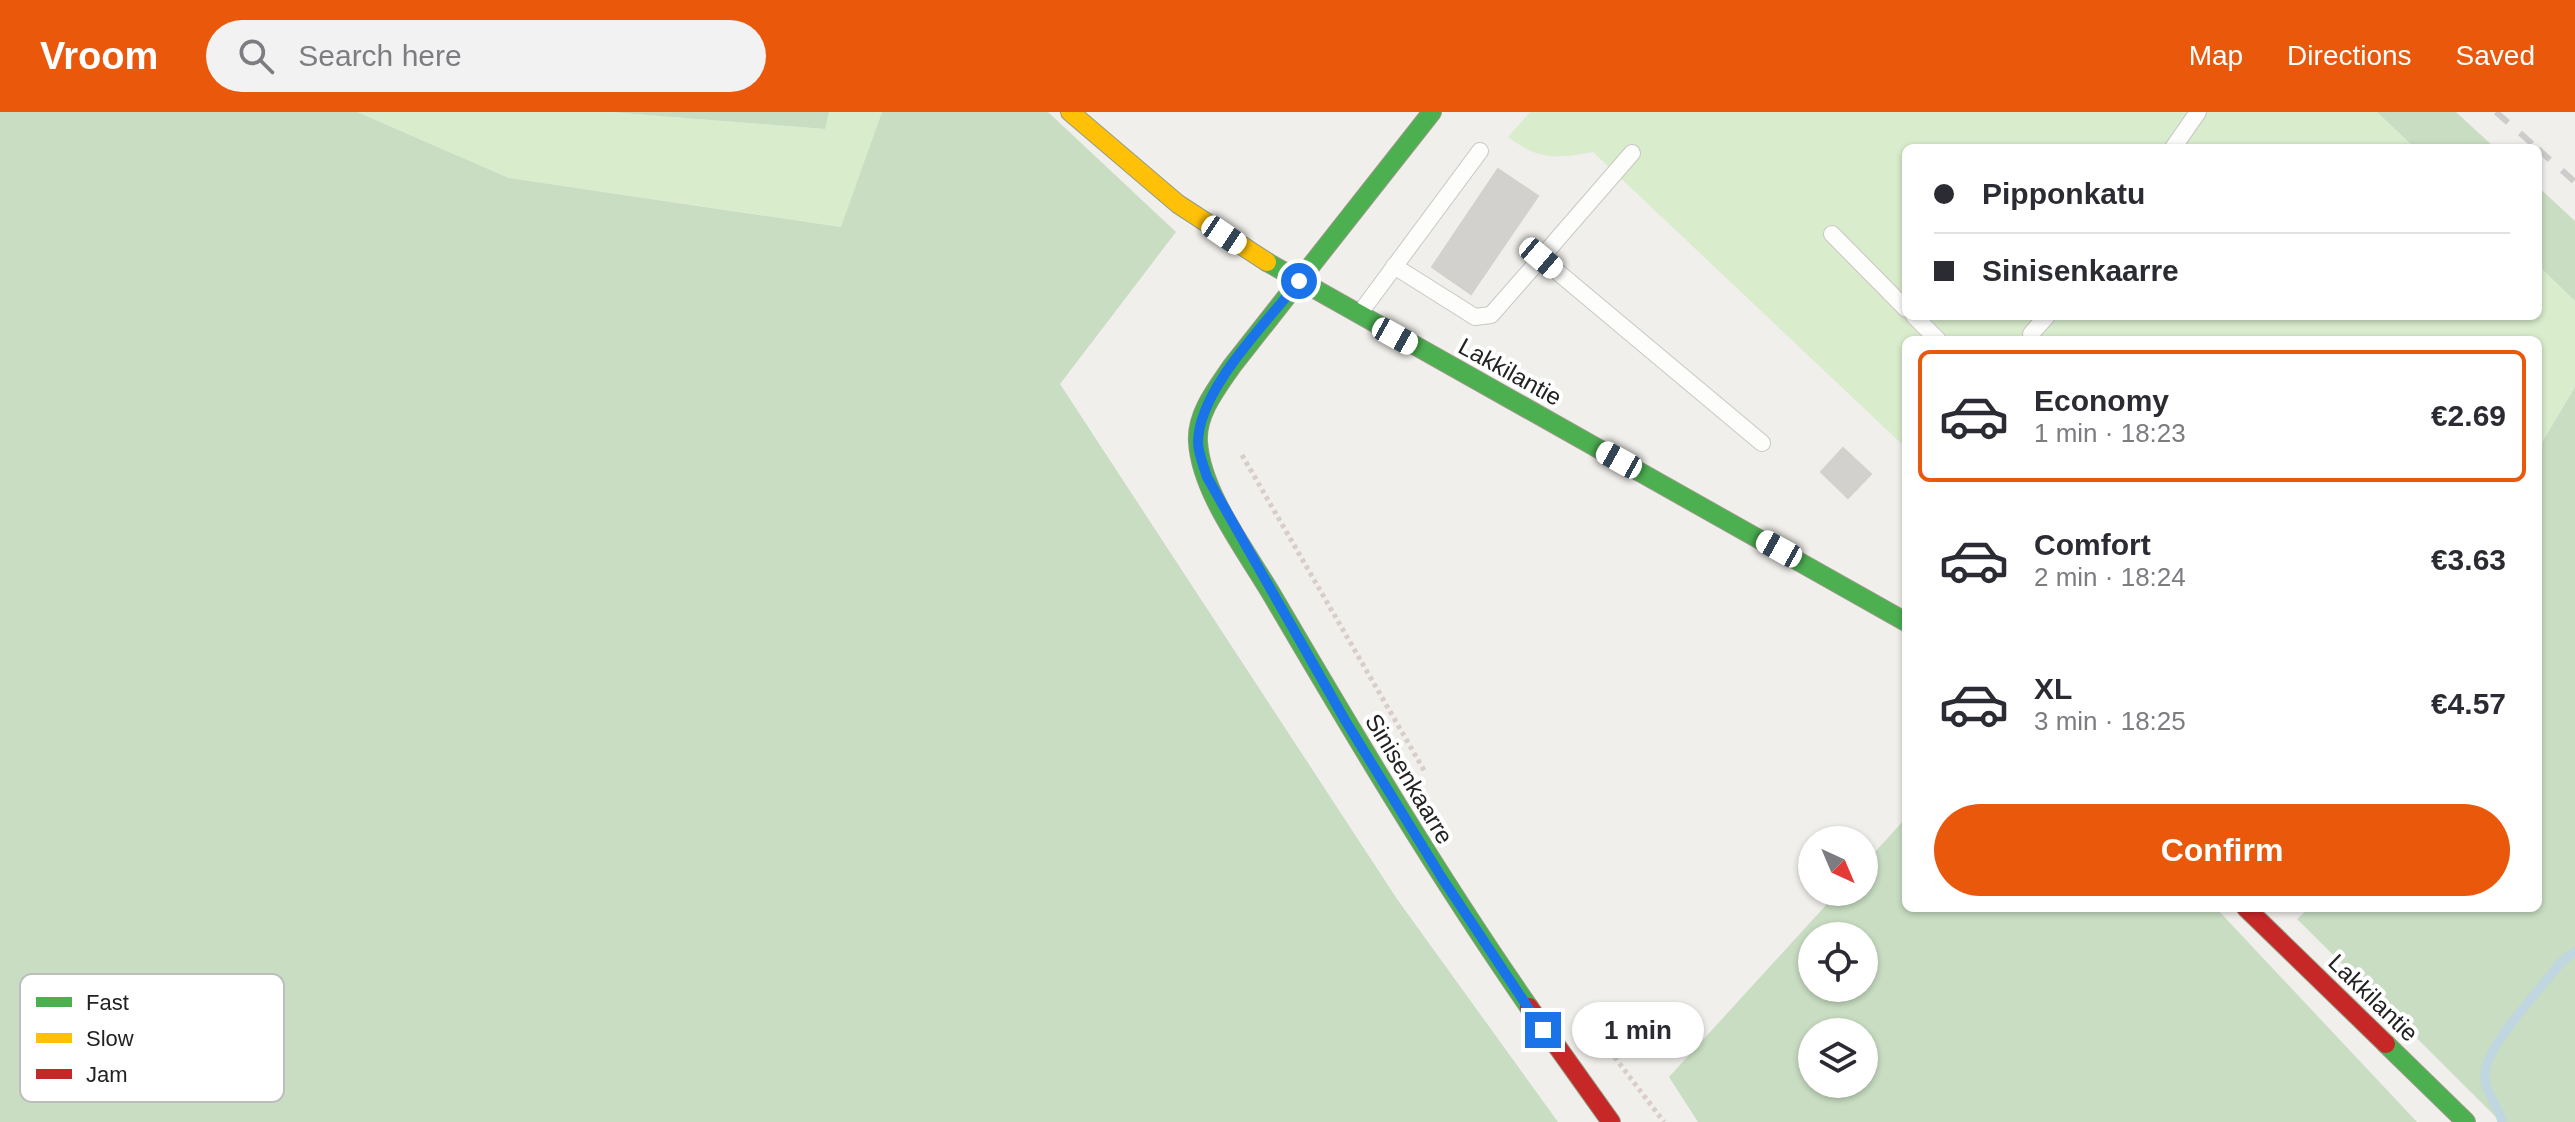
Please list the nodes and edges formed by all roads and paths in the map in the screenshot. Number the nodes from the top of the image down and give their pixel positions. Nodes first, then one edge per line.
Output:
1 (1070, 112) edge
2 (1432, 112) edge
3 (2198, 112) edge
4 (2176, 144) edge
5 (1480, 151) dead end
6 (1632, 153) dead end
7 (1832, 234) dead end
8 (1541, 258) junction
9 (1394, 266) junction
10 (1299, 281) junction
11 (1902, 305) edge
12 (1359, 315) junction
13 (1918, 320) edge
14 (2043, 320) edge
15 (2031, 334) dead end
16 (1934, 336) edge
17 (1762, 443) dead end
18 (1241, 454) dead end
19 (1902, 620) edge
20 (1428, 777) dead end
21 (2250, 912) edge
22 (1594, 1029) dead end
23 (1611, 1122) edge
24 (1664, 1122) edge
25 (2466, 1122) edge

1 - 10 street, Lakkilantie
2 - 10 street
3 - 4 lane
5 - 9 lane
6 - 8 lane
7 - 11 lane
8 - 9 lane
8 - 17 lane
9 - 12 lane
10 - 12 street, Lakkilantie
10 - 23 street, Sinisenkaarre
12 - 19 street, Lakkilantie
13 - 16 lane
14 - 15 lane
18 - 20 path
21 - 25 street, Lakkilantie
22 - 24 path

